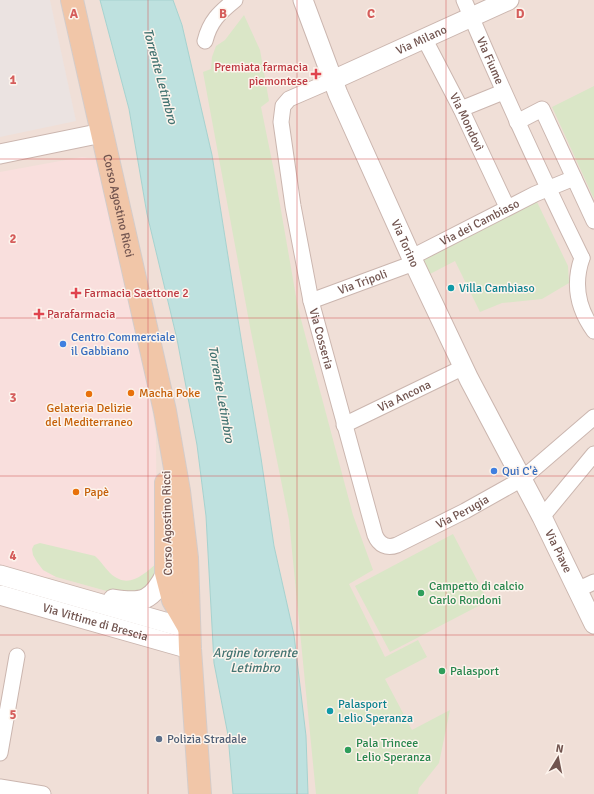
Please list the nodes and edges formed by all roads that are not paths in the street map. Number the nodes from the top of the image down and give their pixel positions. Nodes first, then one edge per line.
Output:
1 (72, 0) edge
2 (235, 0) edge
3 (303, 0) edge
4 (464, 0) edge
5 (509, 0) edge
6 (472, 18) junction
7 (424, 38) junction
8 (204, 41) dead end
9 (333, 80) junction
10 (503, 92) junction
11 (461, 109) junction
12 (518, 122) junction
13 (102, 133) junction
14 (0, 154) edge
15 (574, 178) junction
16 (547, 188) junction
17 (508, 207) junction
18 (594, 221) edge
19 (588, 256) edge
20 (413, 260) junction
21 (311, 302) junction
22 (594, 331) edge
23 (464, 367) junction
24 (165, 412) junction
25 (594, 417) edge
26 (344, 425) junction
27 (594, 454) edge
28 (522, 479) junction
29 (542, 517) junction
30 (402, 543) joint
31 (166, 573) junction
32 (0, 575) edge
33 (594, 582) edge
34 (577, 590) junction
35 (0, 595) edge
36 (70, 595) junction
37 (594, 624) edge
38 (190, 639) junction
39 (17, 656) dead end
40 (0, 753) edge
41 (0, 787) edge
42 (43, 794) edge
43 (200, 794) edge

1 - 13 main road, Corso Agostino Ricci
2 - 8 street
3 - 9 street, Via Torino
4 - 6 street, Via Fiume
5 - 6 street, Via Milano
6 - 7 street, Via Milano
6 - 10 street, Via Fiume
7 - 9 street, Via Milano
7 - 11 street, Via Mondovì
9 - 20 street, Via Torino
9 - 21 street, Via Cosseria
10 - 11 street
10 - 12 street, Via Fiume
11 - 17 street, Via Mondovì
12 - 15 street
12 - 16 street, Via Fiume
13 - 14 street
13 - 24 main road, Corso Agostino Ricci
15 - 16 street, Via dei Cambiaso
15 - 18 street
16 - 17 street, Via dei Cambiaso
16 - 19 street, Via Fiume
17 - 20 street, Via dei Cambiaso
19 - 22 street
20 - 21 street, Via Tripoli
20 - 23 street, Via Torino
21 - 26 street, Via Cosseria
23 - 26 street, Via Ancona
23 - 28 street, Via Torino
24 - 31 main road, Corso Agostino Ricci
24 - 38 main road, Corso Agostino Ricci
25 - 28 street, Via Perugia
26 - 30 street, Via Cosseria
27 - 29 street
28 - 29 street, Via Piave
28 - 30 street, Via Perugia
29 - 34 street, Via Piave
31 - 36 street, Via Vittime di Brescia
31 - 38 main road, Corso Agostino Ricci
32 - 36 street, Via Vittime di Brescia
33 - 34 street
34 - 37 street, Via Piave
35 - 38 street, Via Vittime di Brescia
36 - 38 street, Via Vittime di Brescia
38 - 43 main road, Corso Agostino Ricci
39 - 40 street
41 - 42 street

